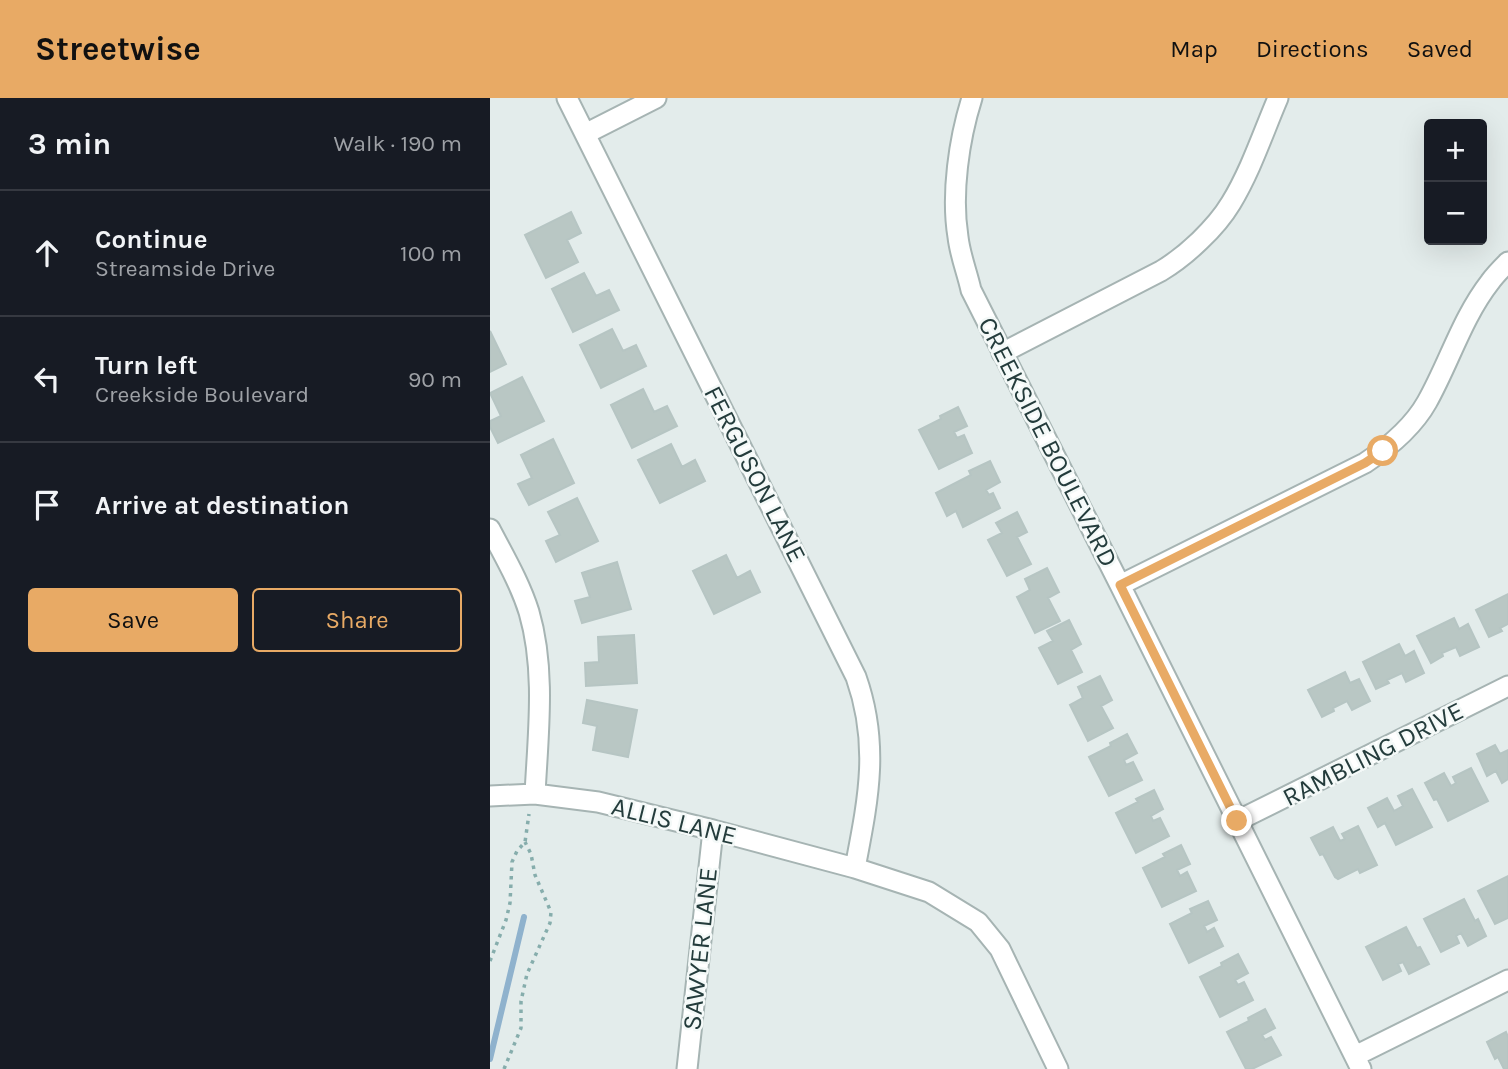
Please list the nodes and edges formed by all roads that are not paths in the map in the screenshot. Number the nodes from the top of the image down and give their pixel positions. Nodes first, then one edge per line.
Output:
1 (567, 98) edge
2 (656, 98) edge
3 (972, 98) edge
4 (1278, 98) edge
5 (585, 134) junction
6 (1508, 262) edge
7 (1002, 353) junction
8 (490, 529) edge
9 (1120, 585) junction
10 (1508, 687) edge
11 (532, 794) junction
12 (490, 796) edge
13 (1237, 821) junction
14 (713, 830) junction
15 (855, 868) junction
16 (1508, 980) edge
17 (1358, 1063) edge
18 (687, 1069) edge
19 (1058, 1069) edge

1 - 5 street, FERGUSON LANE
2 - 5 street
3 - 7 street, CREEKSIDE BOULEVARD
4 - 7 street
5 - 15 street, FERGUSON LANE
6 - 9 street
7 - 9 street, CREEKSIDE BOULEVARD
8 - 11 street
9 - 13 street, CREEKSIDE BOULEVARD
10 - 13 street, RAMBLING DRIVE
11 - 12 street, ALLIS LANE
11 - 14 street, ALLIS LANE
13 - 17 street, CREEKSIDE BOULEVARD
14 - 15 street, ALLIS LANE
14 - 18 street, SAWYER LANE
15 - 19 street, ALLIS LANE
16 - 17 street

